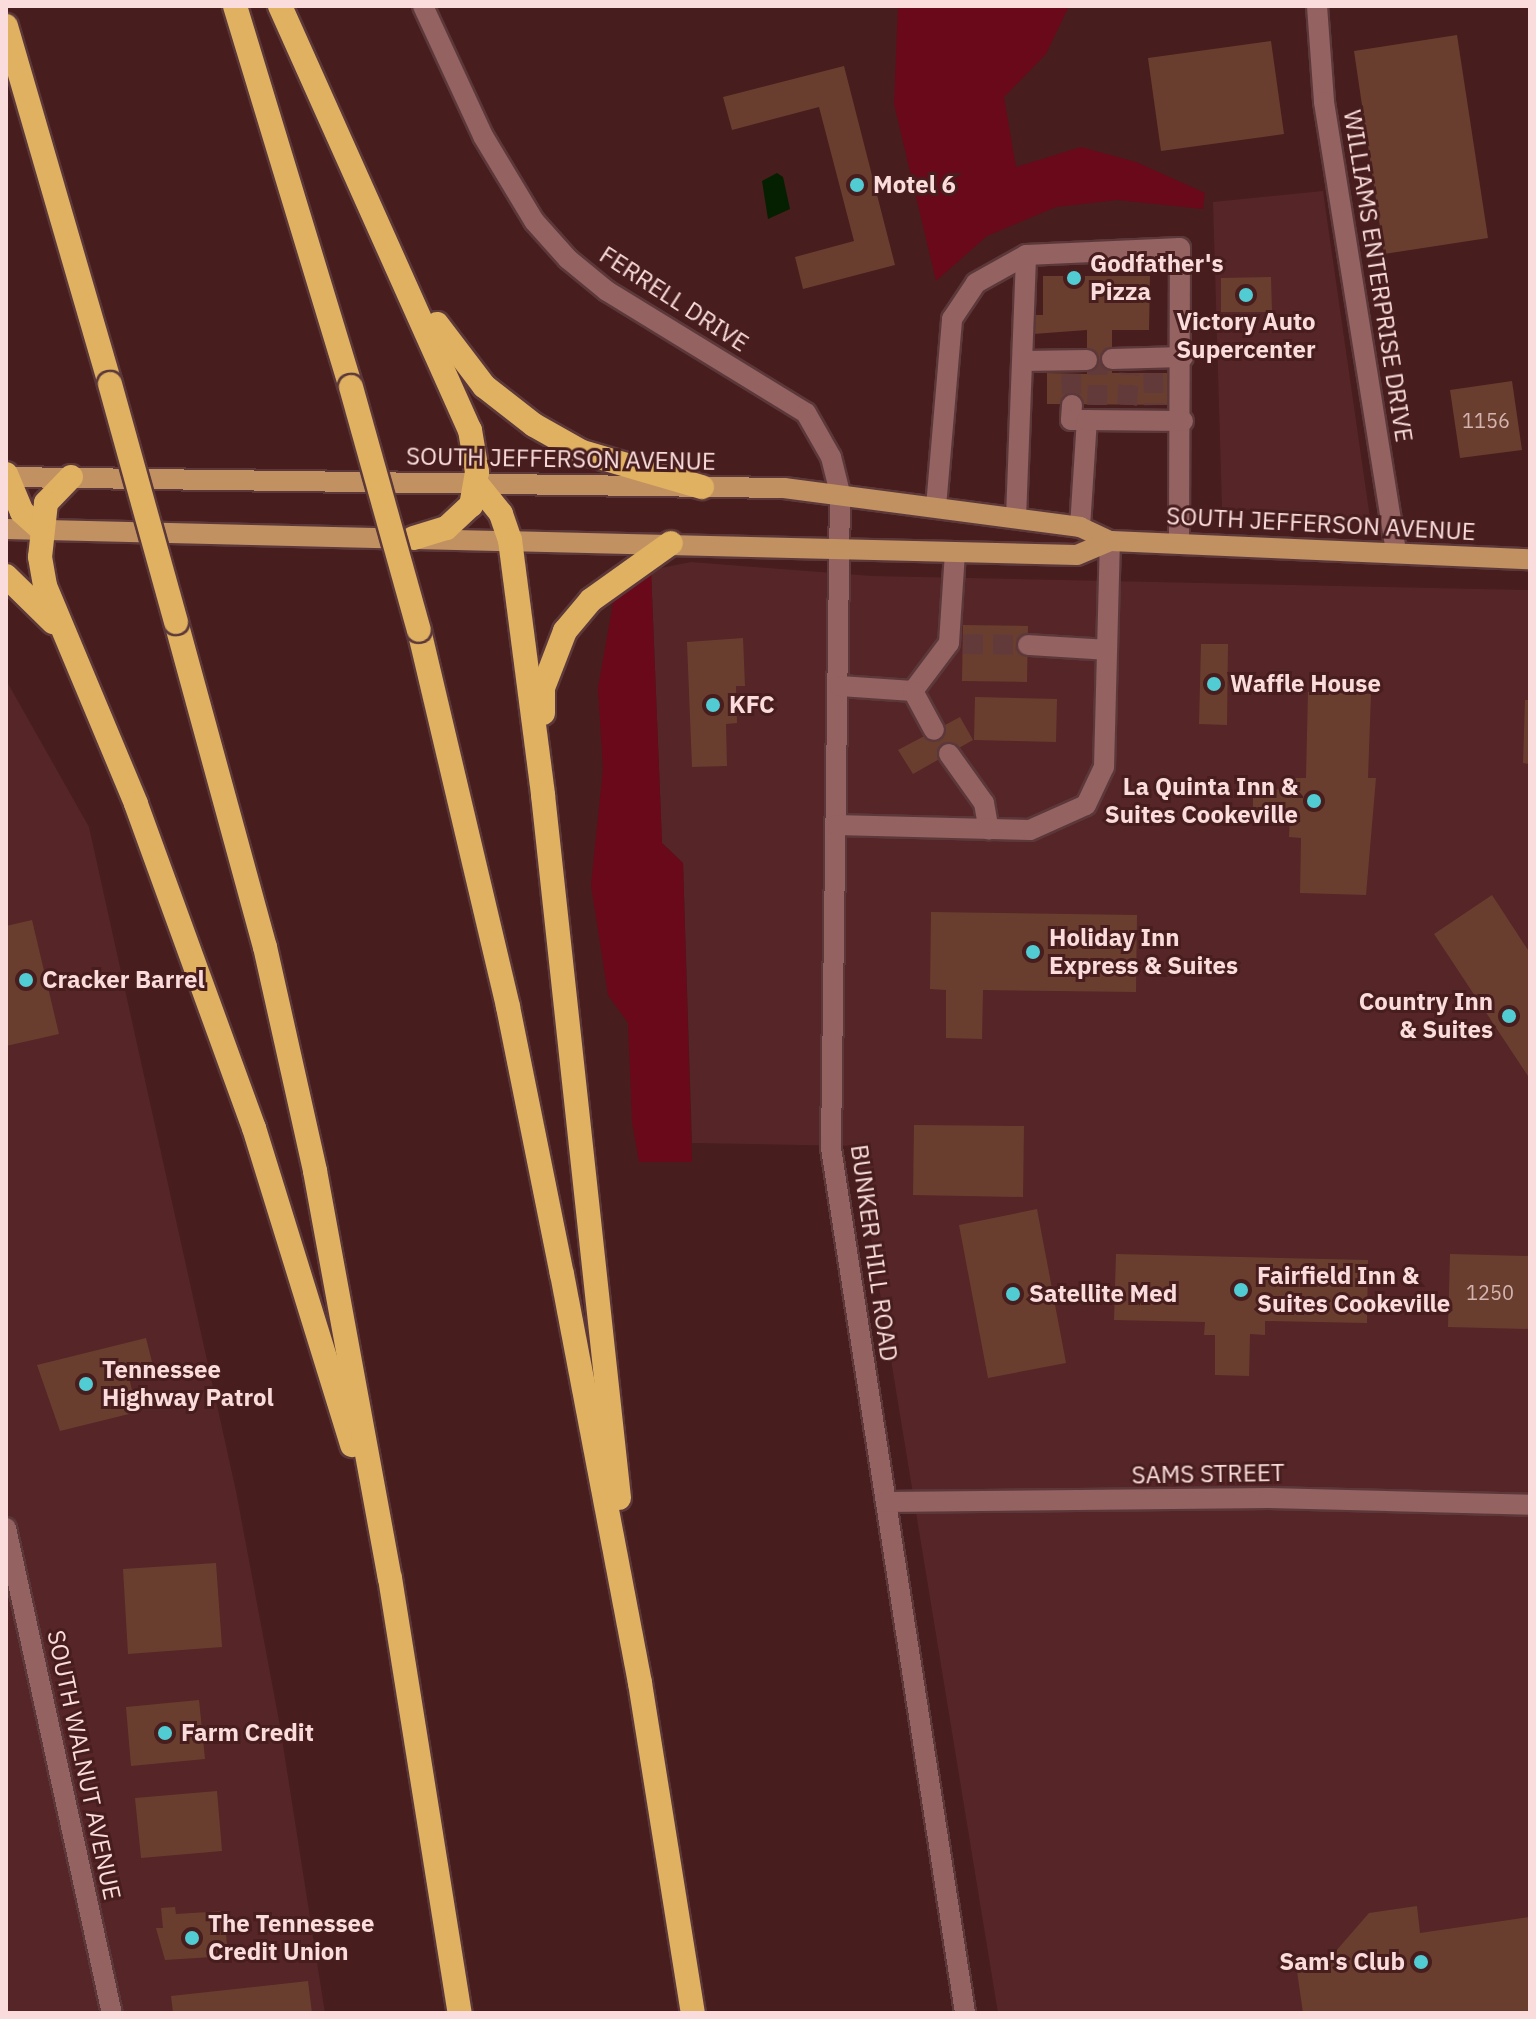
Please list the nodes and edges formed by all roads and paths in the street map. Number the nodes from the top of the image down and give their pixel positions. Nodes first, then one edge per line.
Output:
1 (235, 6) edge
2 (280, 6) edge
3 (423, 6) edge
4 (1317, 6) edge
5 (6, 26) edge
6 (392, 250) junction
7 (1026, 255) junction
8 (1183, 357) junction
9 (1024, 361) junction
10 (1123, 363) dead end
11 (1077, 364) dead end
12 (1072, 405) dead end
13 (1093, 415) junction
14 (1183, 421) junction
15 (6, 476) edge
16 (71, 477) junction
17 (477, 484) junction
18 (702, 487) junction
19 (840, 493) junction
20 (936, 507) junction
21 (1016, 518) junction
22 (1080, 527) junction
23 (6, 529) edge
24 (42, 530) junction
25 (414, 538) junction
26 (510, 540) junction
27 (1110, 541) junction
28 (671, 543) junction
29 (1179, 544) junction
30 (840, 548) junction
31 (955, 552) junction
32 (1396, 552) junction
33 (1530, 559) edge
34 (6, 576) edge
35 (68, 638) junction
36 (1028, 645) tunnel mouth
37 (1107, 650) junction
38 (840, 686) junction
39 (913, 691) junction
40 (934, 730) dead end
41 (949, 754) dead end
42 (543, 795) junction
43 (836, 825) junction
44 (989, 830) junction
45 (886, 1502) junction
46 (1530, 1505) edge
47 (6, 1528) edge
48 (390, 1578) junction
49 (640, 1683) junction
50 (112, 2013) edge
51 (460, 2013) edge
52 (693, 2013) edge
53 (965, 2013) edge

1 - 49 highway, bridge
2 - 6 highway
3 - 19 street, FERRELL DRIVE
4 - 32 street, WILLIAMS ENTERPRISE DRIVE
5 - 48 highway, bridge
6 - 17 highway
6 - 18 highway
7 - 8 street
7 - 9 street
7 - 20 street
8 - 10 street
8 - 14 street
9 - 11 street
9 - 21 street
12 - 13 street
13 - 14 street
13 - 22 street
14 - 29 street
15 - 16 main road, SOUTH JEFFERSON AVENUE
15 - 24 highway
16 - 17 main road, SOUTH JEFFERSON AVENUE
16 - 24 highway
17 - 18 main road, SOUTH JEFFERSON AVENUE
17 - 25 highway
17 - 26 highway
18 - 19 main road, SOUTH JEFFERSON AVENUE
19 - 20 main road, SOUTH JEFFERSON AVENUE
19 - 30 street, BUNKER HILL ROAD
20 - 21 main road, SOUTH JEFFERSON AVENUE
21 - 22 main road, SOUTH JEFFERSON AVENUE
22 - 27 main road, SOUTH JEFFERSON AVENUE
23 - 24 main road, SOUTH JEFFERSON AVENUE
24 - 25 main road, SOUTH JEFFERSON AVENUE
24 - 35 highway
25 - 26 main road, SOUTH JEFFERSON AVENUE
26 - 28 main road, SOUTH JEFFERSON AVENUE
26 - 42 highway
27 - 29 main road, SOUTH JEFFERSON AVENUE
27 - 31 main road, SOUTH JEFFERSON AVENUE
27 - 37 street
28 - 30 main road, SOUTH JEFFERSON AVENUE
28 - 42 highway
29 - 32 main road, SOUTH JEFFERSON AVENUE
30 - 31 main road, SOUTH JEFFERSON AVENUE
30 - 38 street, BUNKER HILL ROAD
31 - 39 street
32 - 33 main road, SOUTH JEFFERSON AVENUE
34 - 35 highway
35 - 48 highway
36 - 37 street
37 - 44 street
38 - 39 street
38 - 43 street, BUNKER HILL ROAD
39 - 40 street
41 - 44 street
42 - 49 highway
43 - 44 street
43 - 45 street, BUNKER HILL ROAD
45 - 46 street, SAMS STREET
45 - 53 street, BUNKER HILL ROAD
47 - 50 street, SOUTH WALNUT AVENUE
48 - 51 highway
49 - 52 highway

